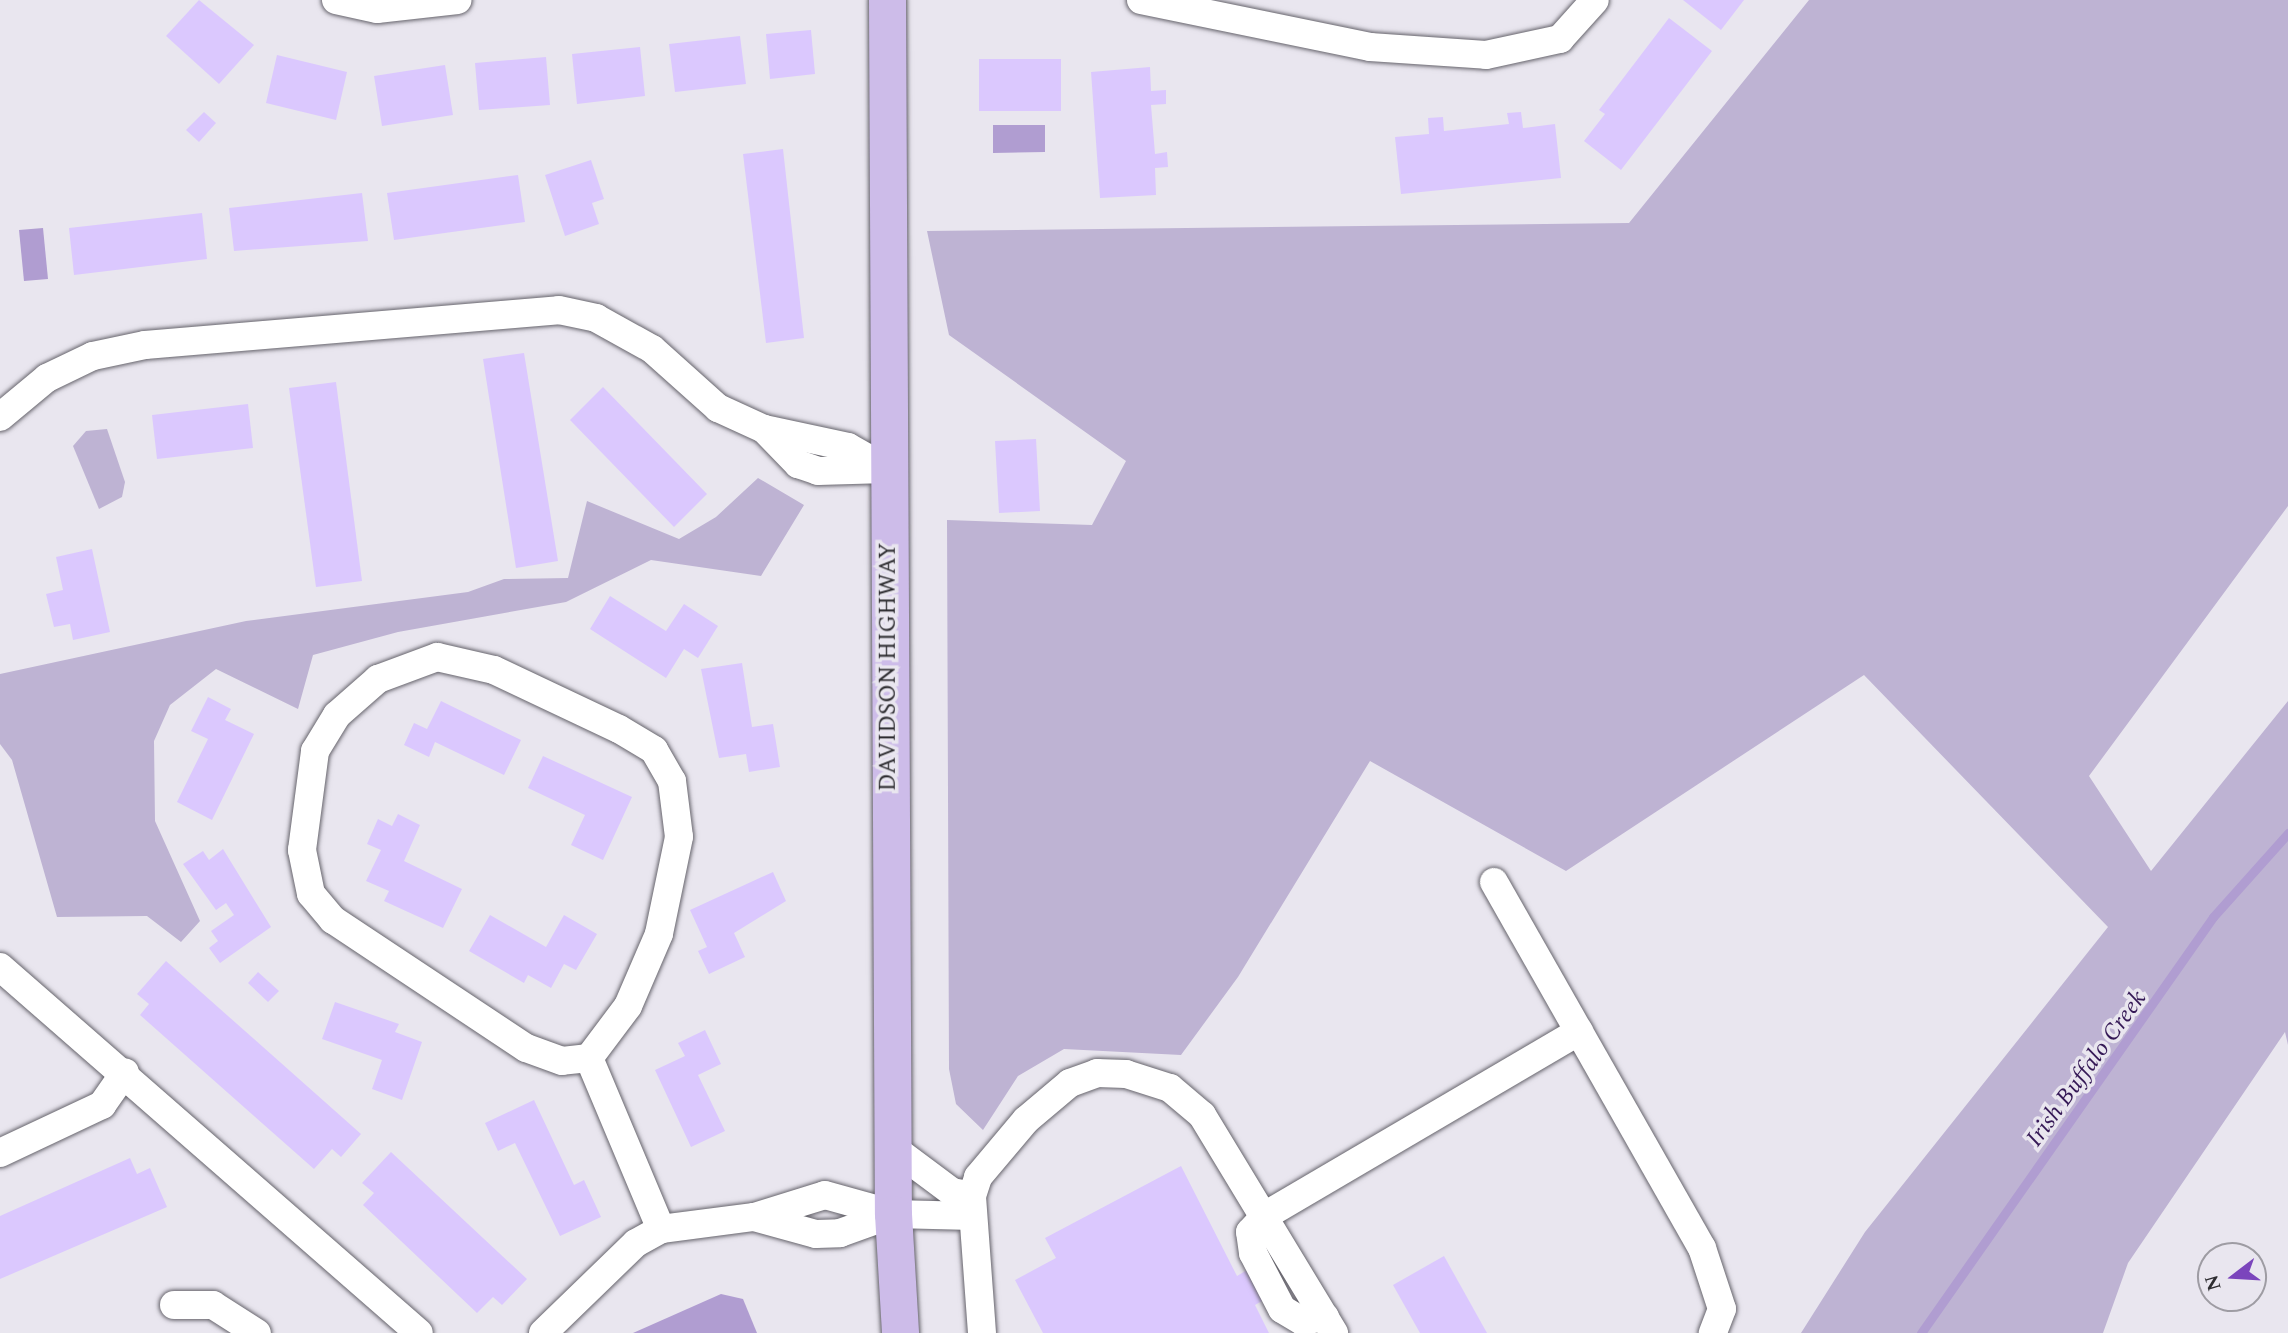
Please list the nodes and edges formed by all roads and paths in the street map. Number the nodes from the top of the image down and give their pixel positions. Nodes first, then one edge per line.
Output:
1 (336, 0) edge
2 (458, 0) edge
3 (887, 0) edge
4 (1141, 0) edge
5 (1595, 0) edge
6 (0, 417) edge
7 (887, 469) junction
8 (1494, 882) dead end
9 (0, 967) edge
10 (1579, 1031) junction
11 (589, 1058) junction
12 (125, 1072) junction
13 (893, 1148) junction
14 (0, 1153) edge
15 (973, 1206) junction
16 (893, 1214) junction
17 (1266, 1215) junction
18 (754, 1217) junction
19 (662, 1229) junction
20 (174, 1305) dead end
21 (1330, 1325) edge
22 (257, 1333) edge
23 (419, 1333) edge
24 (542, 1333) edge
25 (900, 1333) edge
26 (982, 1333) edge
27 (1713, 1333) edge

1 - 2 street
3 - 7 main road, DAVIDSON HIGHWAY
4 - 5 street
6 - 7 street
7 - 13 main road, DAVIDSON HIGHWAY
8 - 10 street
9 - 12 street
10 - 17 street
10 - 27 street
11 - 11 street
11 - 19 street
12 - 14 street
12 - 23 street
13 - 15 street
13 - 16 main road, DAVIDSON HIGHWAY
15 - 16 street
15 - 17 street
15 - 26 street
16 - 18 street
16 - 18 street
16 - 25 main road, DAVIDSON HIGHWAY
17 - 21 street
18 - 19 street
19 - 24 street
20 - 22 street

